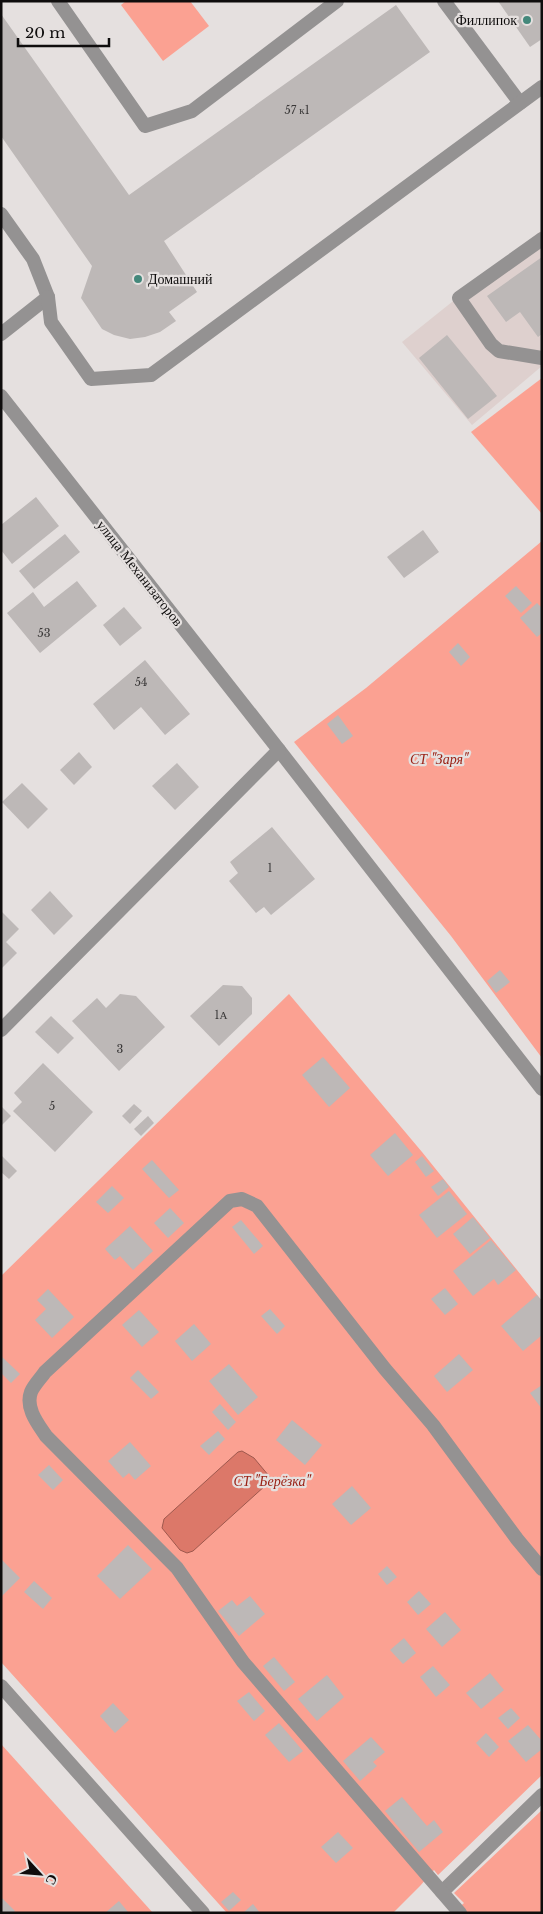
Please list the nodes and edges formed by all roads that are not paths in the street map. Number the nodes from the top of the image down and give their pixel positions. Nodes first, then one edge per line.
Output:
1 (58, 1) edge
2 (337, 1) edge
3 (444, 1) edge
4 (542, 87) edge
5 (520, 103) junction
6 (1, 214) edge
7 (542, 239) edge
8 (48, 298) junction
9 (1, 334) edge
10 (542, 358) edge
11 (1, 396) edge
12 (279, 750) junction
13 (1, 1030) edge
14 (542, 1089) edge
15 (542, 1569) edge
16 (1, 1686) edge
17 (542, 1795) edge
18 (442, 1892) junction
19 (203, 1913) edge
20 (460, 1913) edge

1 - 2 street
3 - 5 street
4 - 5 street
5 - 8 street
6 - 8 street
7 - 10 street
8 - 9 street
11 - 12 street, улица Механизаторов
12 - 13 street
12 - 14 street, улица Механизаторов
15 - 18 street
16 - 19 street
17 - 18 street
18 - 20 street

